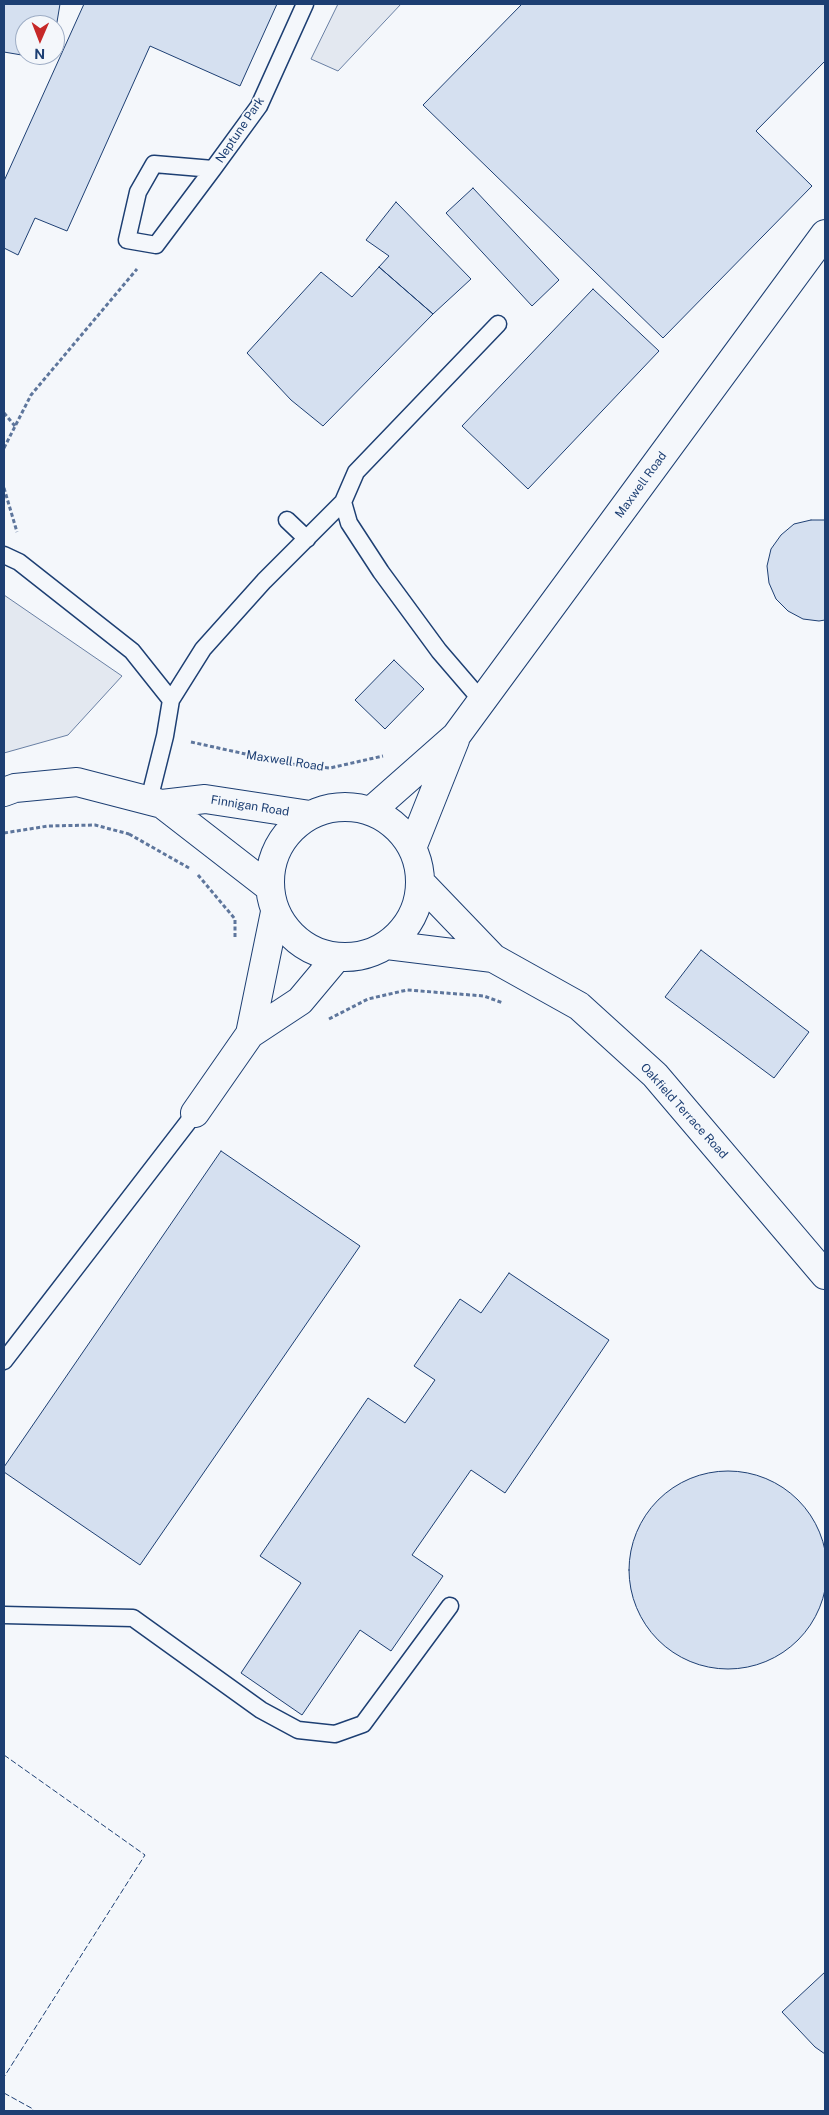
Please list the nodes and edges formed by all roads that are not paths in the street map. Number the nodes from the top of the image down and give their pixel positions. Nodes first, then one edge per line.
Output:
1 (305, 4) edge
2 (213, 169) junction
3 (825, 234) edge
4 (498, 324) dead end
5 (344, 502) junction
6 (287, 520) dead end
7 (307, 539) junction
8 (4, 555) edge
9 (171, 700) junction
10 (482, 701) junction
11 (456, 736) junction
12 (4, 792) edge
13 (155, 802) junction
14 (371, 811) junction
15 (310, 815) junction
16 (412, 848) junction
17 (421, 883) junction
18 (272, 899) junction
19 (387, 945) junction
20 (336, 958) junction
21 (494, 958) junction
22 (250, 1034) junction
23 (195, 1112) joint
24 (825, 1275) edge
25 (4, 1361) edge
26 (450, 1606) dead end
27 (4, 1615) edge

1 - 2 lane, Neptune Park
2 - 2 lane, Neptune Park
3 - 10 street, Maxwell Road
4 - 5 lane
5 - 7 lane
5 - 10 lane
6 - 7 lane
7 - 9 lane
8 - 9 lane
9 - 13 lane
10 - 11 street, Maxwell Road
11 - 14 street, Maxwell Road
11 - 16 street, Maxwell Road
12 - 13 street, Finnigan Road
13 - 15 street, Finnigan Road
13 - 18 street, Finnigan Road
14 - 15 street
14 - 16 street
15 - 18 street
16 - 17 street
17 - 19 street
17 - 21 street, Oakfield Terrace Road
18 - 20 street
18 - 22 street
19 - 20 street
19 - 21 street, Oakfield Terrace Road
20 - 22 street
21 - 24 street, Oakfield Terrace Road
22 - 23 street
23 - 25 lane
26 - 27 lane

